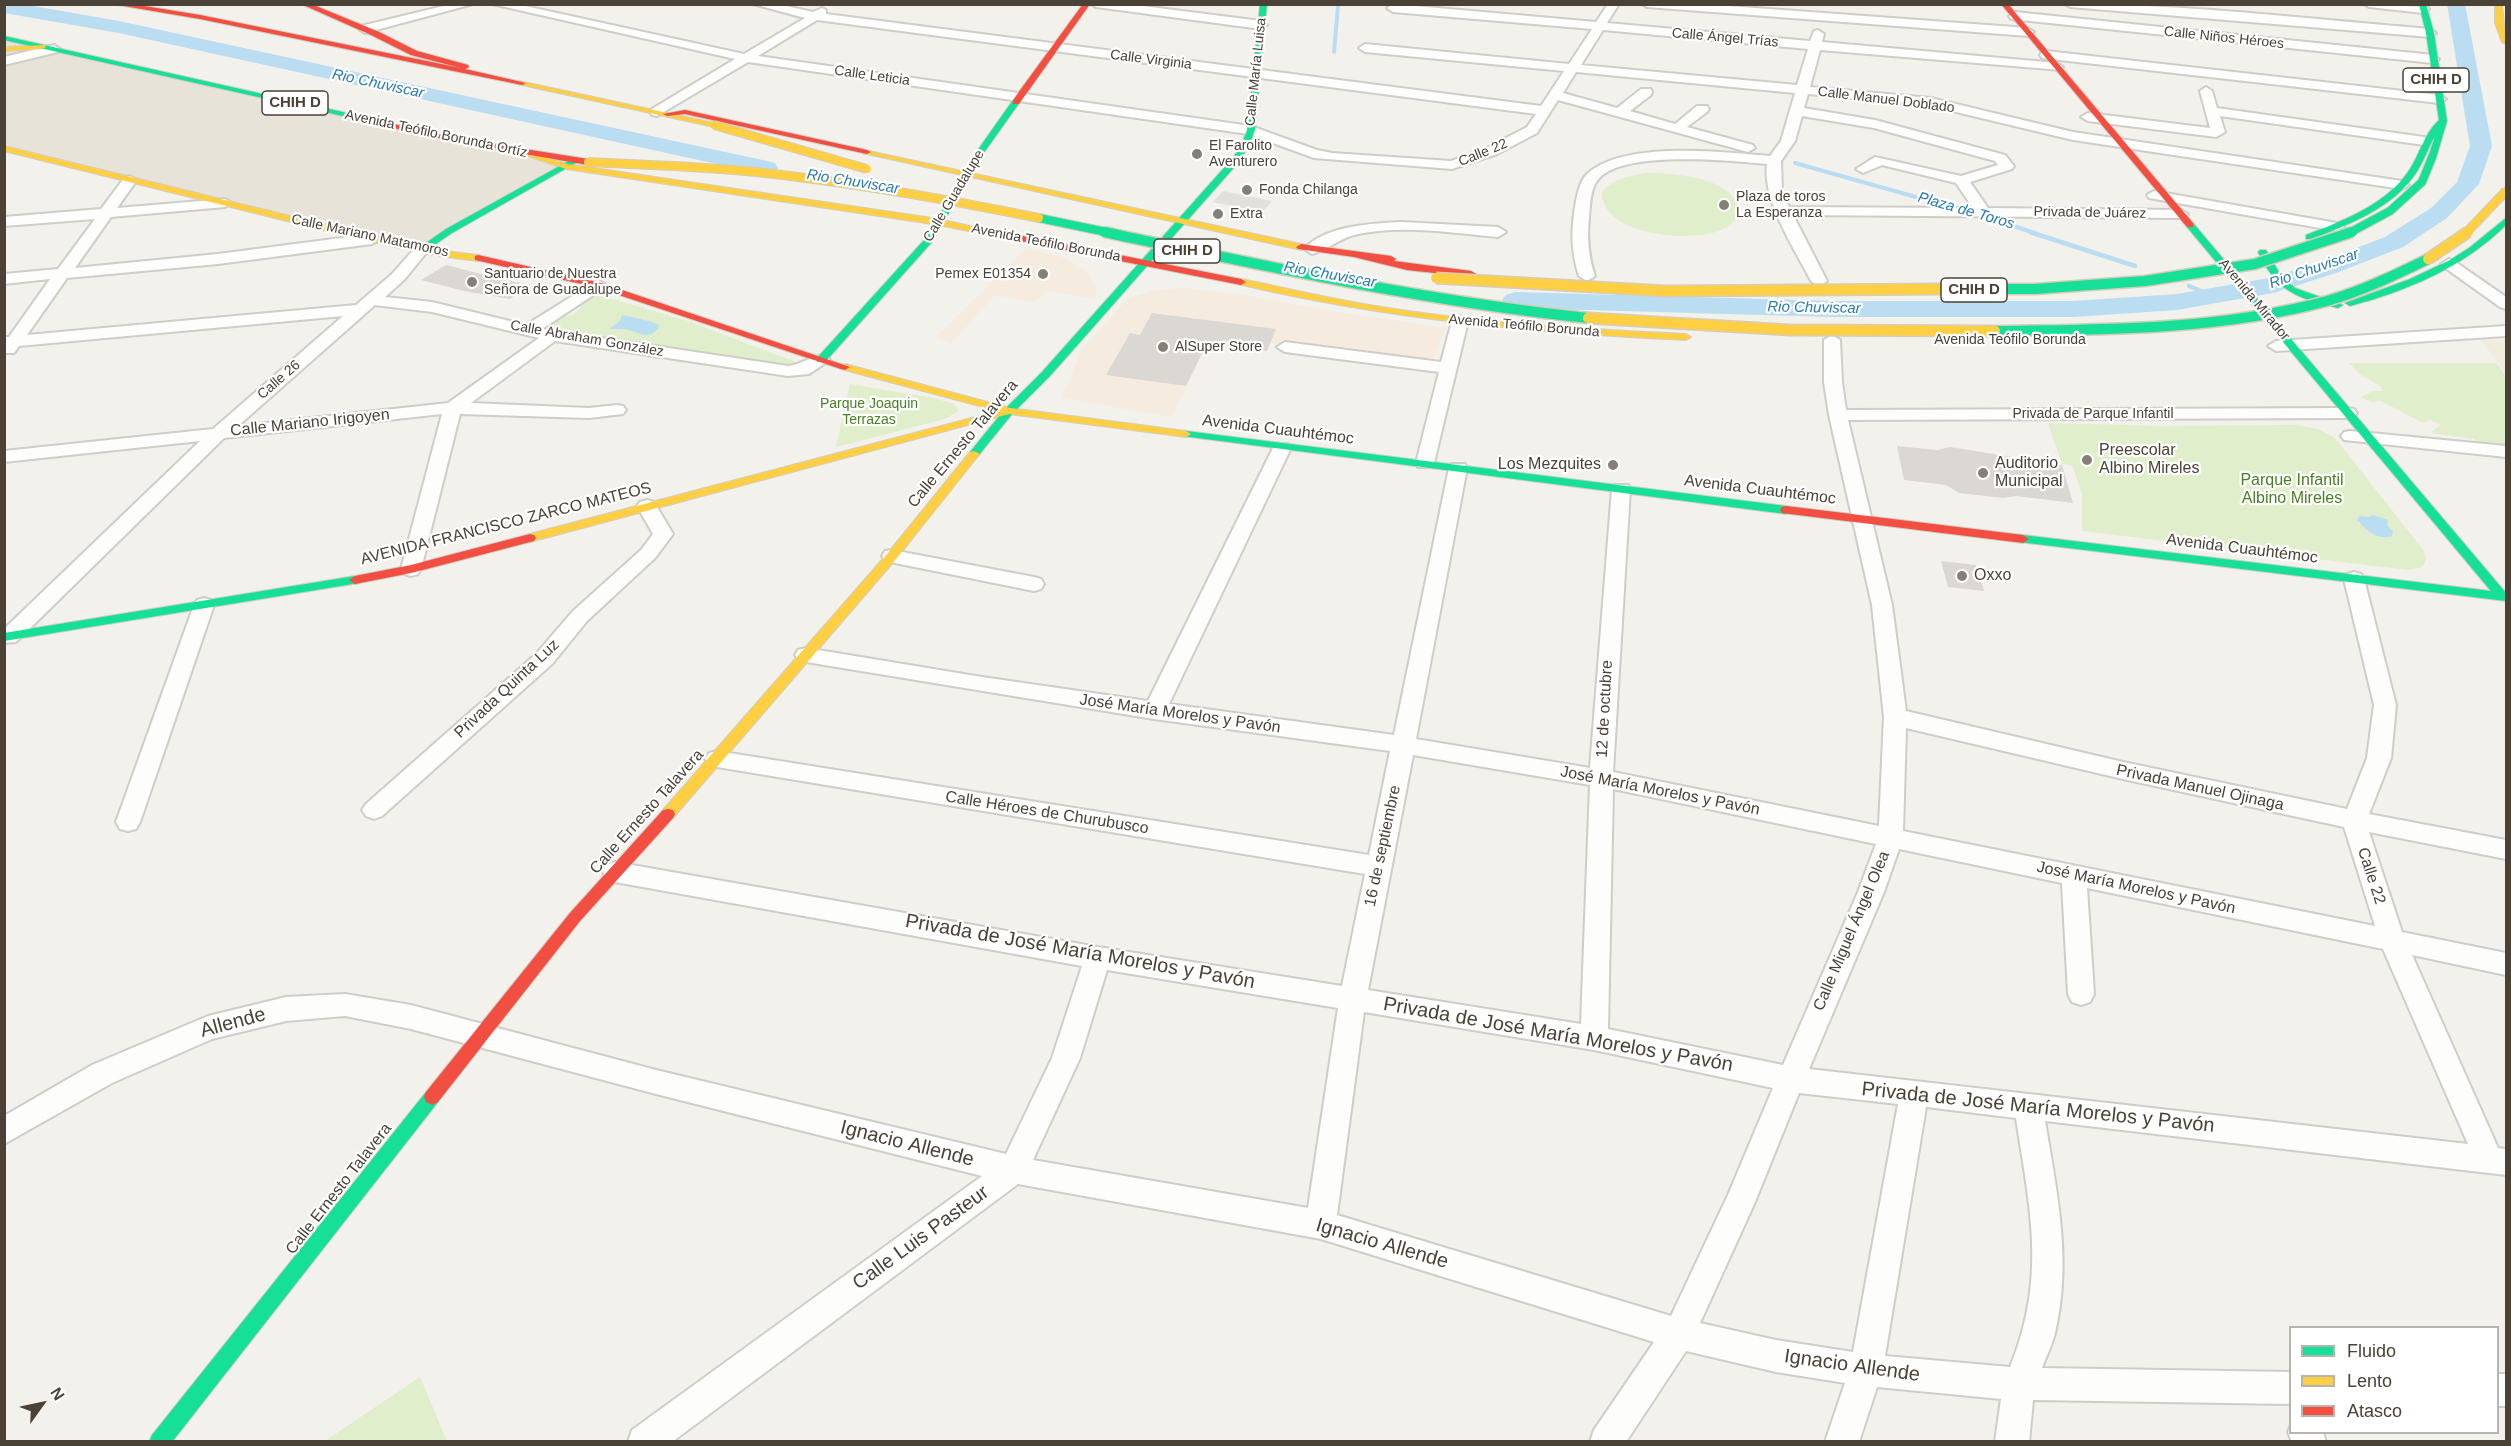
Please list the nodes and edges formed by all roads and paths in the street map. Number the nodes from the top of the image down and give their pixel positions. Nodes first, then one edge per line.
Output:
1 (115, 4) edge
2 (304, 4) edge
3 (317, 4) edge
4 (468, 4) edge
5 (497, 4) edge
6 (758, 4) edge
7 (833, 4) edge
8 (1087, 4) edge
9 (1096, 4) edge
10 (1264, 4) edge
11 (1614, 4) edge
12 (1647, 4) edge
13 (1995, 4) edge
14 (2004, 4) edge
15 (2070, 4) edge
16 (2369, 4) edge
17 (2498, 4) edge
18 (2116, 6) edge
19 (2422, 7) edge
20 (1394, 8) dead end
21 (2181, 8) edge
22 (1821, 11) edge
23 (814, 16) junction
24 (2015, 16) junction
25 (398, 21) junction
26 (2503, 22) edge
27 (1261, 25) junction
28 (1599, 27) junction
29 (2125, 28) junction
30 (364, 29) junction
31 (2023, 32) junction
32 (2430, 33) junction
33 (4, 38) edge
34 (2506, 42) edge
35 (1813, 46) junction
36 (48, 48) junction
37 (1055, 48) junction
38 (1365, 48) dead end
39 (4, 50) edge
40 (747, 58) junction
41 (2433, 59) junction
42 (4, 61) edge
43 (2050, 63) junction
44 (1572, 69) junction
45 (1255, 74) junction
46 (532, 85) junction
47 (1801, 90) junction
48 (2206, 91) dead end
49 (1646, 92) dead end
50 (1556, 95) junction
51 (1019, 96) junction
52 (2439, 99) junction
53 (1702, 109) dead end
54 (1545, 111) junction
55 (1797, 111) junction
56 (2214, 111) junction
57 (662, 113) junction
58 (1619, 113) junction
59 (2095, 117) junction
60 (2443, 122) junction
61 (1676, 129) junction
62 (1251, 130) junction
63 (2424, 141) junction
64 (2116, 143) junction
65 (4, 148) edge
66 (1776, 159) junction
67 (577, 163) junction
68 (1863, 168) dead end
69 (876, 171) dead end
70 (898, 177) dead end
71 (963, 179) junction
72 (130, 180) junction
73 (1961, 180) junction
74 (2402, 185) junction
75 (2506, 191) edge
76 (225, 203) junction
77 (2168, 205) junction
78 (1783, 211) junction
79 (1983, 212) junction
80 (106, 213) junction
81 (4, 222) edge
82 (939, 222) junction
83 (1180, 223) junction
84 (2337, 226) junction
85 (2505, 226) edge
86 (1498, 232) dead end
87 (372, 239) junction
88 (1051, 245) junction
89 (1312, 249) junction
90 (421, 250) junction
91 (2262, 252) junction
92 (1357, 255) junction
93 (1146, 262) junction
94 (2215, 263) junction
95 (2449, 264) junction
96 (1090, 267) dead end
97 (63, 274) junction
98 (1587, 276) junction
99 (4, 279) edge
100 (1106, 280) dead end
101 (1819, 281) junction
102 (1249, 284) junction
103 (598, 285) junction
104 (1187, 286) dead end
105 (1739, 290) junction
106 (1141, 291) dead end
107 (1116, 295) junction
108 (2506, 304) edge
109 (365, 305) junction
110 (2340, 306) junction
111 (1460, 321) junction
112 (2266, 323) junction
113 (529, 330) junction
114 (2506, 331) edge
115 (552, 336) junction
116 (1832, 340) junction
117 (2284, 345) junction
118 (7, 346) edge
119 (1285, 347) dead end
120 (821, 360) junction
121 (1449, 368) junction
122 (803, 370) joint
123 (453, 408) junction
124 (617, 410) dead end
125 (1009, 411) junction
126 (2339, 413) junction
127 (1838, 415) junction
128 (220, 432) junction
129 (2350, 436) junction
130 (2369, 438) junction
131 (1282, 448) junction
132 (2506, 452) edge
133 (4, 457) edge
134 (1425, 464) junction
135 (2372, 464) dead end
136 (1458, 468) junction
137 (1621, 489) junction
138 (647, 506) junction
139 (1863, 520) junction
140 (892, 556) junction
141 (411, 569) junction
142 (2462, 575) dead end
143 (2354, 579) junction
144 (1034, 584) dead end
145 (2478, 594) junction
146 (2505, 597) edge
147 (204, 605) junction
148 (7, 637) edge
149 (806, 655) junction
150 (1154, 711) junction
151 (1895, 717) junction
152 (1404, 745) junction
153 (717, 759) junction
154 (1601, 778) junction
155 (374, 810) dead end
156 (128, 822) dead end
157 (2354, 822) junction
158 (1891, 837) junction
159 (2506, 849) edge
160 (1378, 866) junction
161 (615, 872) junction
162 (2074, 875) junction
163 (2392, 940) junction
164 (1098, 958) junction
165 (2506, 964) edge
166 (2081, 994) dead end
167 (1353, 998) junction
168 (481, 1035) junction
169 (1594, 1038) junction
170 (1790, 1079) junction
171 (1914, 1095) junction
172 (2028, 1106) junction
173 (4, 1131) edge
174 (2498, 1161) edge
175 (1014, 1170) junction
176 (1321, 1225) junction
177 (1679, 1334) junction
178 (1866, 1370) junction
179 (2019, 1384) junction
180 (2288, 1393) edge
181 (159, 1442) edge
182 (644, 1442) edge
183 (1606, 1442) edge
184 (1842, 1442) edge
185 (2012, 1442) edge

1 - 46 main road
2 - 30 main road
3 - 25 main road
4 - 25 street
5 - 40 street, Calle Leticia
6 - 23 street, Calle Virginia
7 - 23 street
8 - 37 main road, Calle Guadalupe
9 - 27 street
10 - 27 main road, Calle María Luisa
11 - 28 street, Calle 22
12 - 22 street
13 - 31 main road, Avenida Mirador
14 - 24 main road, Avenida Mirador
15 - 18 street
16 - 19 street
17 - 26 main road
18 - 21 street
18 - 29 street
19 - 32 main road, Avenida Teófilo Borunda / CHIH D
20 - 28 street, Calle Ángel Trías
21 - 32 street
22 - 31 street
22 - 35 street
23 - 37 street, Calle Virginia
23 - 40 street
24 - 29 street, Calle Niños Héroes
24 - 31 main road, Avenida Mirador
25 - 30 street
26 - 34 main road
27 - 45 main road, Calle María Luisa
28 - 35 street, Calle Ángel Trías
28 - 44 street, Calle 22
29 - 41 street, Calle Niños Héroes
30 - 46 main road
31 - 43 main road, Avenida Mirador
32 - 41 main road, Avenida Teófilo Borunda / CHIH D
33 - 36 main road, Avenida Teófilo Borunda Ortíz / CHIH D
35 - 43 street, Calle Ángel Trías
35 - 47 street
36 - 39 main road
36 - 42 street
36 - 67 main road, Avenida Teófilo Borunda Ortíz / CHIH D
37 - 45 street, Calle Virginia
37 - 51 main road, Calle Guadalupe
38 - 44 street, Calle Manuel Doblado
40 - 51 street, Calle Leticia
40 - 57 street
41 - 52 main road, Avenida Teófilo Borunda / CHIH D
43 - 52 street, Calle Ángel Trías
43 - 59 main road, Avenida Mirador
44 - 47 street, Calle Manuel Doblado
44 - 50 street, Calle 22
45 - 54 street, Calle Virginia
45 - 62 main road, Calle María Luisa
46 - 57 main road
47 - 55 street
47 - 64 street, Calle Manuel Doblado
48 - 56 street
49 - 58 street
50 - 54 street, Calle 22
50 - 58 street
51 - 62 street, Calle Leticia
51 - 71 main road, Calle Guadalupe
52 - 60 main road, Avenida Teófilo Borunda / CHIH D
53 - 61 street
54 - 62 street, Calle 22
55 - 66 street
55 - 73 street
56 - 59 street
56 - 63 street
57 - 69 main road, bridge
57 - 71 main road
58 - 61 street
59 - 64 main road, Avenida Mirador
60 - 63 main road
60 - 105 main road, Avenida Teófilo Borunda / CHIH D, bridge
61 - 66 street
62 - 83 main road, Calle María Luisa
63 - 74 main road
64 - 74 street, Calle Manuel Doblado
64 - 77 main road, Avenida Mirador
65 - 72 main road, Calle Mariano Matamoros
66 - 78 street
66 - 98 street
67 - 75 main road, CHIH D, bridge
67 - 82 main road, Avenida Teófilo Borunda
67 - 90 main road, Calle 26
68 - 73 street
70 - 105 main road, Avenida Teófilo Borunda / CHIH D, bridge
71 - 82 main road, Calle Guadalupe
71 - 83 main road
72 - 76 main road, Calle Mariano Matamoros
72 - 80 street
73 - 79 street
74 - 84 main road
76 - 80 street
76 - 87 main road, Calle Mariano Matamoros
77 - 79 street, Privada de Juárez
77 - 84 street, Privada de Juárez
77 - 94 main road, Avenida Mirador
78 - 79 street, Privada de Juárez
78 - 101 street
80 - 81 street
80 - 97 street
82 - 88 main road, Avenida Teófilo Borunda
82 - 120 main road, Calle Guadalupe
83 - 89 main road
83 - 93 main road, Calle Ernesto Talavera
84 - 91 main road
85 - 95 main road, Avenida Teófilo Borunda
86 - 89 street
87 - 90 main road, Calle Mariano Matamoros
87 - 97 street
88 - 93 main road, Avenida Teófilo Borunda
88 - 96 main road
89 - 92 main road
90 - 103 main road, Calle Mariano Matamoros
90 - 109 street, Calle 26
91 - 94 main road
91 - 110 main road
92 - 98 main road
92 - 105 main road, bridge
93 - 102 main road, Avenida Teófilo Borunda
93 - 107 main road, Calle Ernesto Talavera
94 - 101 main road
94 - 112 main road, Avenida Mirador
95 - 108 street
95 - 110 main road, Avenida Teófilo Borunda
97 - 99 street
97 - 118 street
98 - 101 main road
100 - 107 main road
102 - 104 main road
102 - 111 main road, Avenida Teófilo Borunda
103 - 113 street
103 - 120 main road, Calle Mariano Matamoros
106 - 107 main road
107 - 125 main road, Calle Ernesto Talavera
109 - 113 street, Calle Abraham González
109 - 118 street, Calle Abraham González
109 - 128 street, Calle 26
110 - 112 main road, Avenida Teófilo Borunda
111 - 116 main road, Avenida Teófilo Borunda
111 - 121 street
112 - 116 main road, Avenida Teófilo Borunda
112 - 117 main road, Avenida Mirador
113 - 115 street, Calle Abraham González
114 - 117 street
115 - 122 street, Calle Abraham González
115 - 123 street
116 - 127 street, Calle Miguel Ángel Olea
117 - 126 main road, Avenida Mirador
119 - 121 street
120 - 122 street, Calle Guadalupe
120 - 125 main road, Calle Mariano Matamoros
121 - 134 street
123 - 124 street, Calle Mariano Irigoyen
123 - 128 street, Calle Mariano Irigoyen
123 - 141 street
125 - 131 main road, Avenida Cuauhtémoc
125 - 138 main road, AVENIDA FRANCISCO ZARCO MATEOS
125 - 140 main road, Calle Ernesto Talavera
126 - 127 street, Privada de Parque Infantil
126 - 129 main road, Avenida Mirador
126 - 130 main road, Avenida Mirador
127 - 139 street, Calle Miguel Ángel Olea
128 - 133 street, Calle Mariano Irigoyen
128 - 148 street, Calle 26
129 - 130 street
129 - 135 main road, Avenida Mirador
130 - 132 street
130 - 146 main road, Avenida Mirador
131 - 134 main road, Avenida Cuauhtémoc
131 - 150 street
134 - 136 main road, Avenida Cuauhtémoc
136 - 137 main road, Avenida Cuauhtémoc
136 - 152 street, 16 de septiembre
137 - 139 main road, Avenida Cuauhtémoc
137 - 154 street, 12 de octubre
138 - 141 main road, AVENIDA FRANCISCO ZARCO MATEOS
138 - 155 street, Privada Quinta Luz
139 - 143 main road, Avenida Cuauhtémoc
139 - 151 street, Calle Miguel Ángel Olea
140 - 144 street
140 - 149 main road, Calle Ernesto Talavera
141 - 147 main road, AVENIDA FRANCISCO ZARCO MATEOS
142 - 145 main road
143 - 145 main road, Avenida Cuauhtémoc
143 - 157 street
145 - 146 main road, Avenida Cuauhtémoc
147 - 148 main road, AVENIDA FRANCISCO ZARCO MATEOS
147 - 156 street
149 - 150 street, José María Morelos y Pavón
149 - 153 main road, Calle Ernesto Talavera
150 - 152 street, José María Morelos y Pavón
151 - 157 street, Privada Manuel Ojinaga
151 - 158 street, Calle Miguel Ángel Olea
152 - 154 street, José María Morelos y Pavón
152 - 160 street, 16 de septiembre
153 - 160 street, Calle Héroes de Churubusco
153 - 161 main road, Calle Ernesto Talavera
154 - 158 street, José María Morelos y Pavón
154 - 169 street, 12 de octubre
157 - 159 street, Privada Manuel Ojinaga
157 - 163 street, Calle 22
158 - 162 street, José María Morelos y Pavón
158 - 170 street, Calle Miguel Ángel Olea
160 - 167 street, 16 de septiembre
161 - 164 street, Privada de José María Morelos y Pavón
161 - 168 main road, Calle Ernesto Talavera
162 - 163 street, José María Morelos y Pavón
162 - 166 street
163 - 165 street, José María Morelos y Pavón
163 - 174 street, Calle 22
164 - 167 street, Privada de José María Morelos y Pavón
164 - 175 street, Calle Luis Pasteur
167 - 169 street, Privada de José María Morelos y Pavón
167 - 176 street, 16 de septiembre
168 - 173 street, Allende
168 - 175 street, Ignacio Allende
168 - 181 main road, Calle Ernesto Talavera
169 - 170 street, Privada de José María Morelos y Pavón
170 - 171 street, Privada de José María Morelos y Pavón
170 - 177 street, Calle Miguel Ángel Olea
171 - 172 street, Privada de José María Morelos y Pavón
171 - 178 street
172 - 174 street, Privada de José María Morelos y Pavón
172 - 179 street
175 - 176 street, Ignacio Allende
175 - 182 street, Calle Luis Pasteur
176 - 177 street, Ignacio Allende
177 - 178 street, Ignacio Allende
177 - 183 street, Calle Miguel Ángel Olea
178 - 179 street, Ignacio Allende
178 - 184 street
179 - 180 street, Ignacio Allende
179 - 185 street

